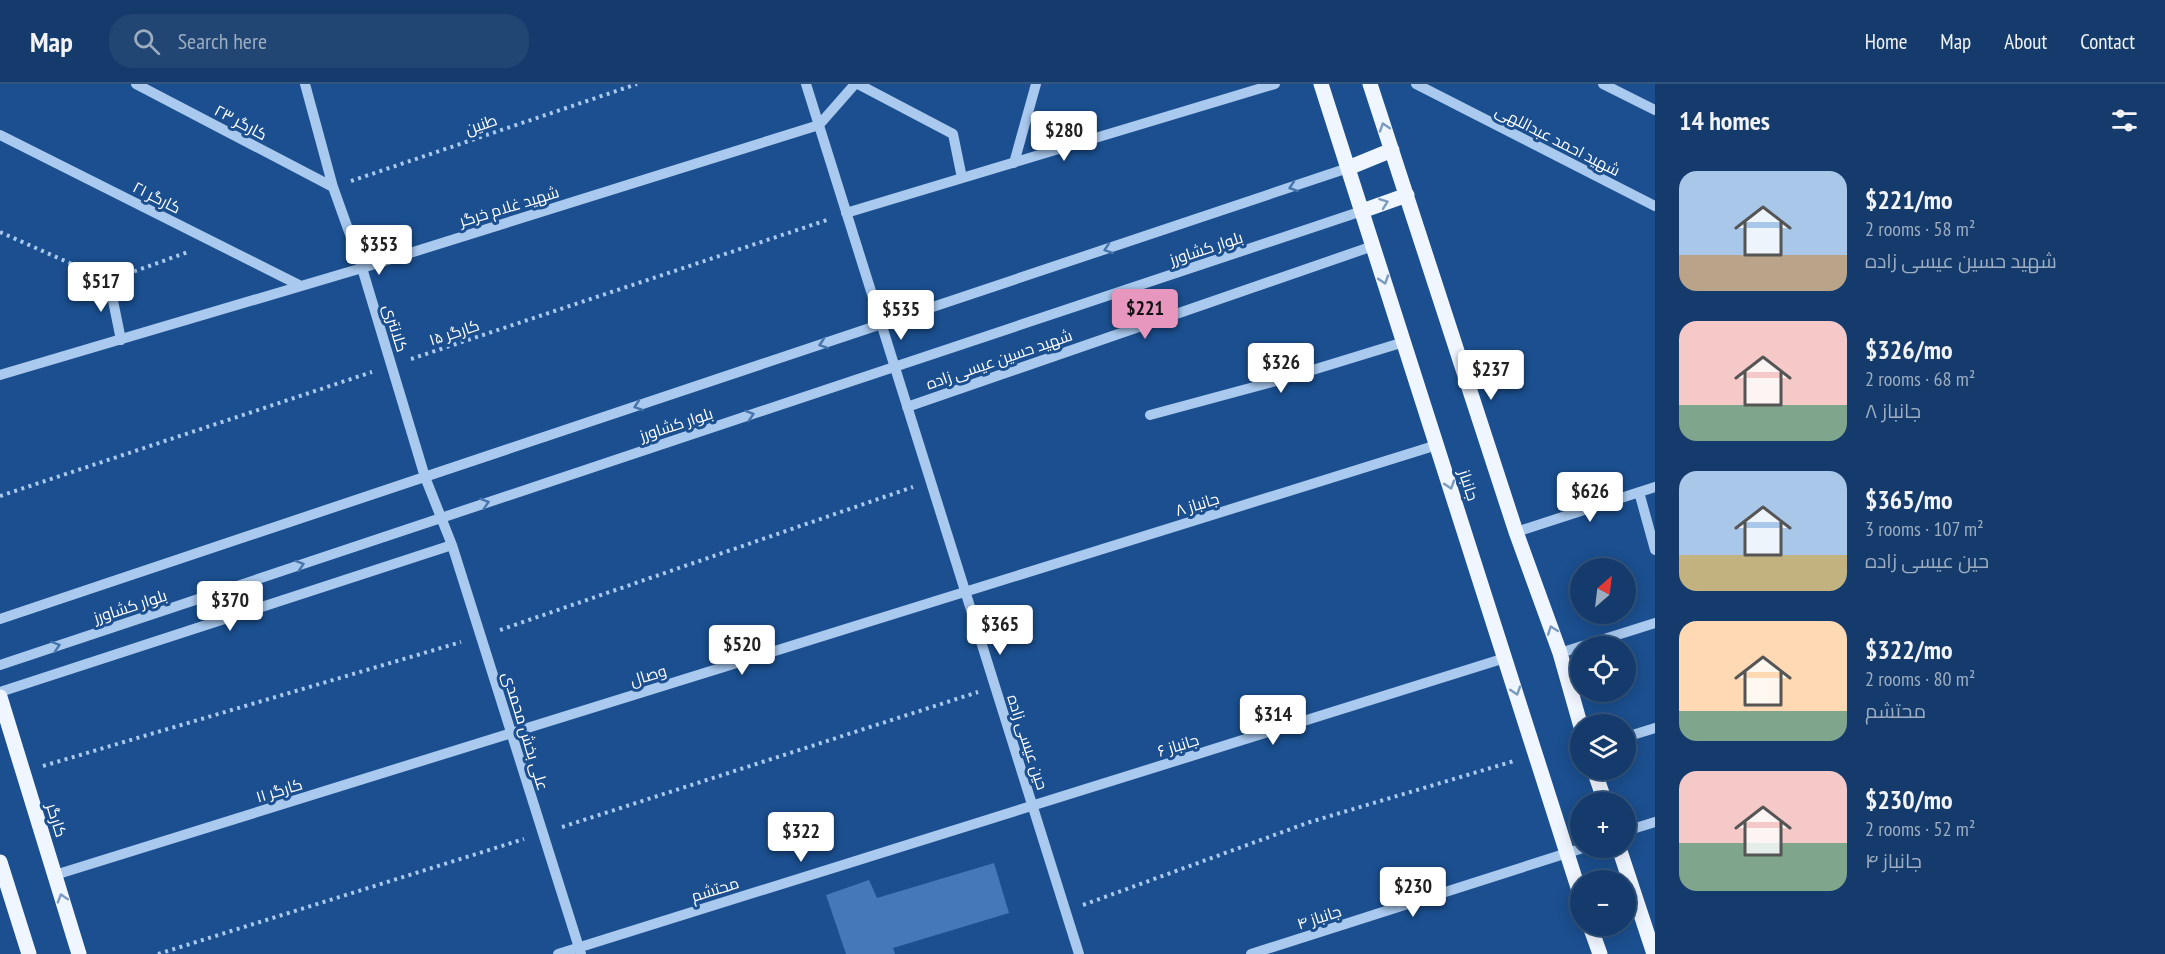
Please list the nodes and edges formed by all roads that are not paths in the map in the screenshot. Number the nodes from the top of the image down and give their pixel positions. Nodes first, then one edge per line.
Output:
1 (136, 84) edge
2 (305, 84) edge
3 (806, 84) edge
4 (857, 84) edge
5 (1035, 84) edge
6 (1244, 84) edge
7 (1275, 84) edge
8 (1321, 84) edge
9 (1370, 84) edge
10 (1416, 84) edge
11 (1603, 84) edge
12 (1255, 90) junction
13 (1655, 110) edge
14 (819, 125) junction
15 (0, 135) edge
16 (1392, 150) junction
17 (1014, 163) junction
18 (1348, 168) junction
19 (962, 178) junction
20 (333, 187) junction
21 (1407, 195) junction
22 (1655, 206) edge
23 (1362, 212) junction
24 (846, 213) junction
25 (1373, 246) junction
26 (362, 268) junction
27 (109, 281) dead end
28 (301, 286) junction
29 (881, 324) junction
30 (121, 340) junction
31 (1404, 342) junction
32 (894, 367) junction
33 (0, 375) edge
34 (907, 407) junction
35 (1150, 415) dead end
36 (1437, 445) junction
37 (425, 477) junction
38 (1655, 487) edge
39 (1639, 492) junction
40 (440, 518) junction
41 (1516, 532) junction
42 (452, 545) junction
43 (1655, 550) edge
44 (965, 592) junction
45 (0, 619) edge
46 (1655, 623) edge
47 (1560, 652) junction
48 (1505, 658) junction
49 (0, 664) edge
50 (0, 694) edge
51 (1577, 714) edge
52 (1655, 728) edge
53 (511, 734) junction
54 (1636, 734) edge
55 (1032, 806) junction
56 (1655, 822) edge
57 (1636, 828) edge
58 (1570, 853) edge
59 (1567, 854) junction
60 (1622, 858) edge
61 (0, 862) edge
62 (1572, 870) edge
63 (55, 875) junction
64 (1594, 936) edge
65 (580, 951) edge
66 (29, 954) edge
67 (79, 954) edge
68 (558, 954) edge
69 (1079, 954) edge
70 (1251, 954) edge
71 (1600, 954) edge
72 (1654, 954) edge

1 - 20 street, کارگر ۲۳
2 - 20 street, کلانتری
3 - 14 street, حین عیسی زاده
4 - 14 street
4 - 19 street
5 - 17 street
6 - 12 street
7 - 12 street
8 - 18 main road, جانباز
16 -> 9 main road, جانباز
10 - 22 street, شهید احمد عبداللهی
11 - 13 street
12 - 17 street
14 - 24 street, حین عیسی زاده
14 - 26 street, شهید غلام خرگر
15 - 28 street, کارگر ۲۱
16 - 18 main road
16 - 21 main road, جانباز
17 - 19 street
18 - 23 main road, جانباز
18 -> 29 street, بلوار کشاورز
19 - 24 street
20 - 26 street, کلانتری
23 -> 21 main road
21 - 41 main road, جانباز
23 - 25 main road, جانباز
23 - 32 street, بلوار کشاورز
24 - 29 street, حین عیسی زاده
25 -> 31 main road, جانباز
25 - 34 street, شهید حسین عیسی زاده
26 - 28 street, شهید غلام خرگر
26 - 37 street, کلانتری
27 - 30 street
28 - 30 street, شهید غلام خرگر
29 - 32 street, حین عیسی زاده
29 -> 37 street, بلوار کشاورز
30 - 33 street, شهید غلام خرگر
31 - 35 street
31 - 36 main road, جانباز
32 - 34 street, حین عیسی زاده
40 -> 32 street, بلوار کشاورز
34 - 44 street, حین عیسی زاده
36 - 44 street, جانباز ۸
36 -> 48 main road, جانباز
37 - 40 street, کلانتری
37 - 45 street, بلوار کشاورز
38 - 39 street
39 - 41 street
39 - 43 street
40 - 42 street, علی بخش محمدی
49 -> 40 street, بلوار کشاورز
47 -> 41 main road, جانباز
42 - 50 street
42 - 53 street, علی بخش محمدی
44 - 53 street, وصال
44 - 55 street, حین عیسی زاده
46 - 47 street
47 - 51 main road, جانباز
48 - 55 street, جانباز ۶
48 -> 59 main road, جانباز
50 - 63 main road, کارگر
52 - 54 street
53 - 63 street, کارگر ۱۱
53 - 65 street, علی بخش محمدی
55 - 65 street, محتشم
55 - 69 street, حین عیسی زاده
56 - 57 street
58 - 59 street, جانباز ۴
59 - 62 main road, جانباز
59 - 70 street, جانباز ۴
60 - 72 main road
61 - 66 main road
67 -> 63 main road, کارگر
64 - 71 main road
65 - 68 street, محتشم

